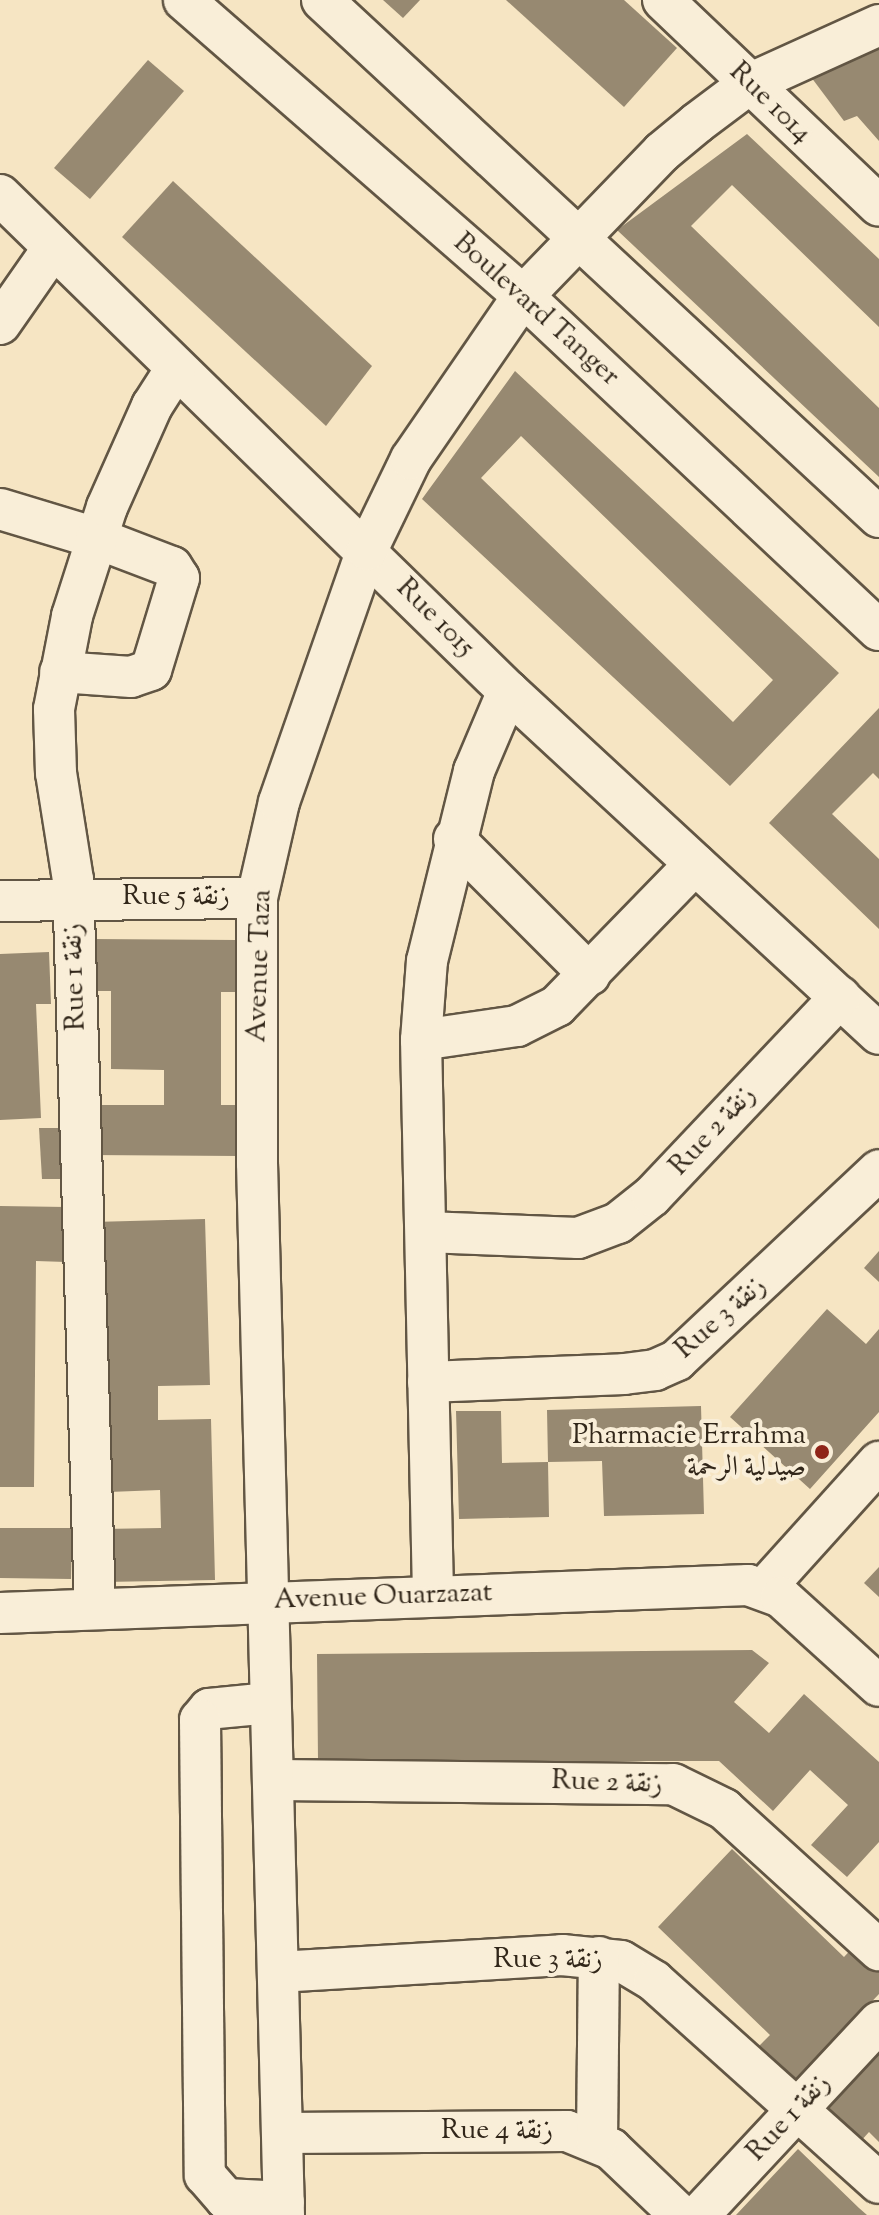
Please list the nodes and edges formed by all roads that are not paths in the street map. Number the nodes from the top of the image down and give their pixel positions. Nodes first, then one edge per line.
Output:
1 (184, 0) edge
2 (322, 0) edge
3 (663, 0) edge
4 (879, 25) edge
5 (749, 84) junction
6 (0, 195) edge
7 (877, 202) edge
8 (580, 236) junction
9 (53, 248) junction
10 (523, 296) junction
11 (0, 324) edge
12 (175, 370) junction
13 (0, 509) edge
14 (879, 517) edge
15 (96, 538) junction
16 (367, 550) junction
17 (879, 630) edge
18 (60, 672) junction
19 (508, 691) junction
20 (454, 839) junction
21 (695, 864) junction
22 (72, 897) junction
23 (257, 898) junction
24 (0, 901) edge
25 (590, 975) junction
26 (840, 997) junction
27 (879, 1034) edge
28 (421, 1040) junction
29 (879, 1170) edge
30 (426, 1232) junction
31 (428, 1382) junction
32 (879, 1462) edge
33 (765, 1588) junction
34 (433, 1594) junction
35 (270, 1601) junction
36 (95, 1609) junction
37 (0, 1613) edge
38 (878, 1682) edge
39 (270, 1703) junction
40 (274, 1780) junction
41 (879, 1950) edge
42 (599, 1957) junction
43 (278, 1972) junction
44 (879, 2022) edge
45 (797, 2109) junction
46 (283, 2133) junction
47 (597, 2141) junction
48 (879, 2183) edge
49 (284, 2209) edge
50 (680, 2215) edge
51 (699, 2215) edge

1 - 10 street, Boulevard Tanger
2 - 8 street
3 - 5 street, Rue 1014
4 - 5 street, Avenue Taza
5 - 7 street, Rue 1014
5 - 8 street, Avenue Taza
6 - 9 street, Rue 1015
8 - 10 street, Avenue Taza
8 - 14 street
9 - 11 street
9 - 12 street, Rue 1015
10 - 16 street, Avenue Taza
10 - 17 street, Boulevard Tanger
12 - 15 street, Rue 1 زنقة
12 - 16 street, Rue 1015
13 - 15 street
15 - 18 street, Rue 1 زنقة
15 - 18 street
16 - 19 street, Rue 1015
16 - 23 street, Avenue Taza
18 - 22 street, Rue 1 زنقة
19 - 20 street
19 - 21 street, Rue 1015
20 - 25 street
20 - 28 street
21 - 25 street
21 - 26 street, Rue 1015
22 - 23 street, Rue 5 زنقة
22 - 24 street, Rue 5 زنقة
22 - 36 street, Rue 1 زنقة
23 - 35 street, Avenue Taza
25 - 28 street
26 - 27 street, Rue 1015
26 - 30 street, Rue 2 زنقة
28 - 30 street
29 - 31 street, Rue 3 زنقة
30 - 31 street
31 - 34 street
32 - 33 street
33 - 34 street, Avenue Ouarzazat
33 - 38 street
34 - 35 street, Avenue Ouarzazat
35 - 36 street, Avenue Ouarzazat
35 - 39 street, Avenue Taza
36 - 37 street, Avenue Ouarzazat
39 - 40 street, Avenue Taza
39 - 49 street
40 - 41 street, Rue 2 زنقة
40 - 43 street, Avenue Taza
42 - 43 street, Rue 3 زنقة
42 - 45 street, Rue 3 زنقة
42 - 47 street
43 - 46 street, Avenue Taza
44 - 45 street, Rue 1 زنقة
45 - 48 street, Rue 3 زنقة
45 - 51 street, Rue 1 زنقة
46 - 47 street, Rue 4 زنقة
46 - 49 street, Avenue Taza
47 - 50 street, Rue 4 زنقة

